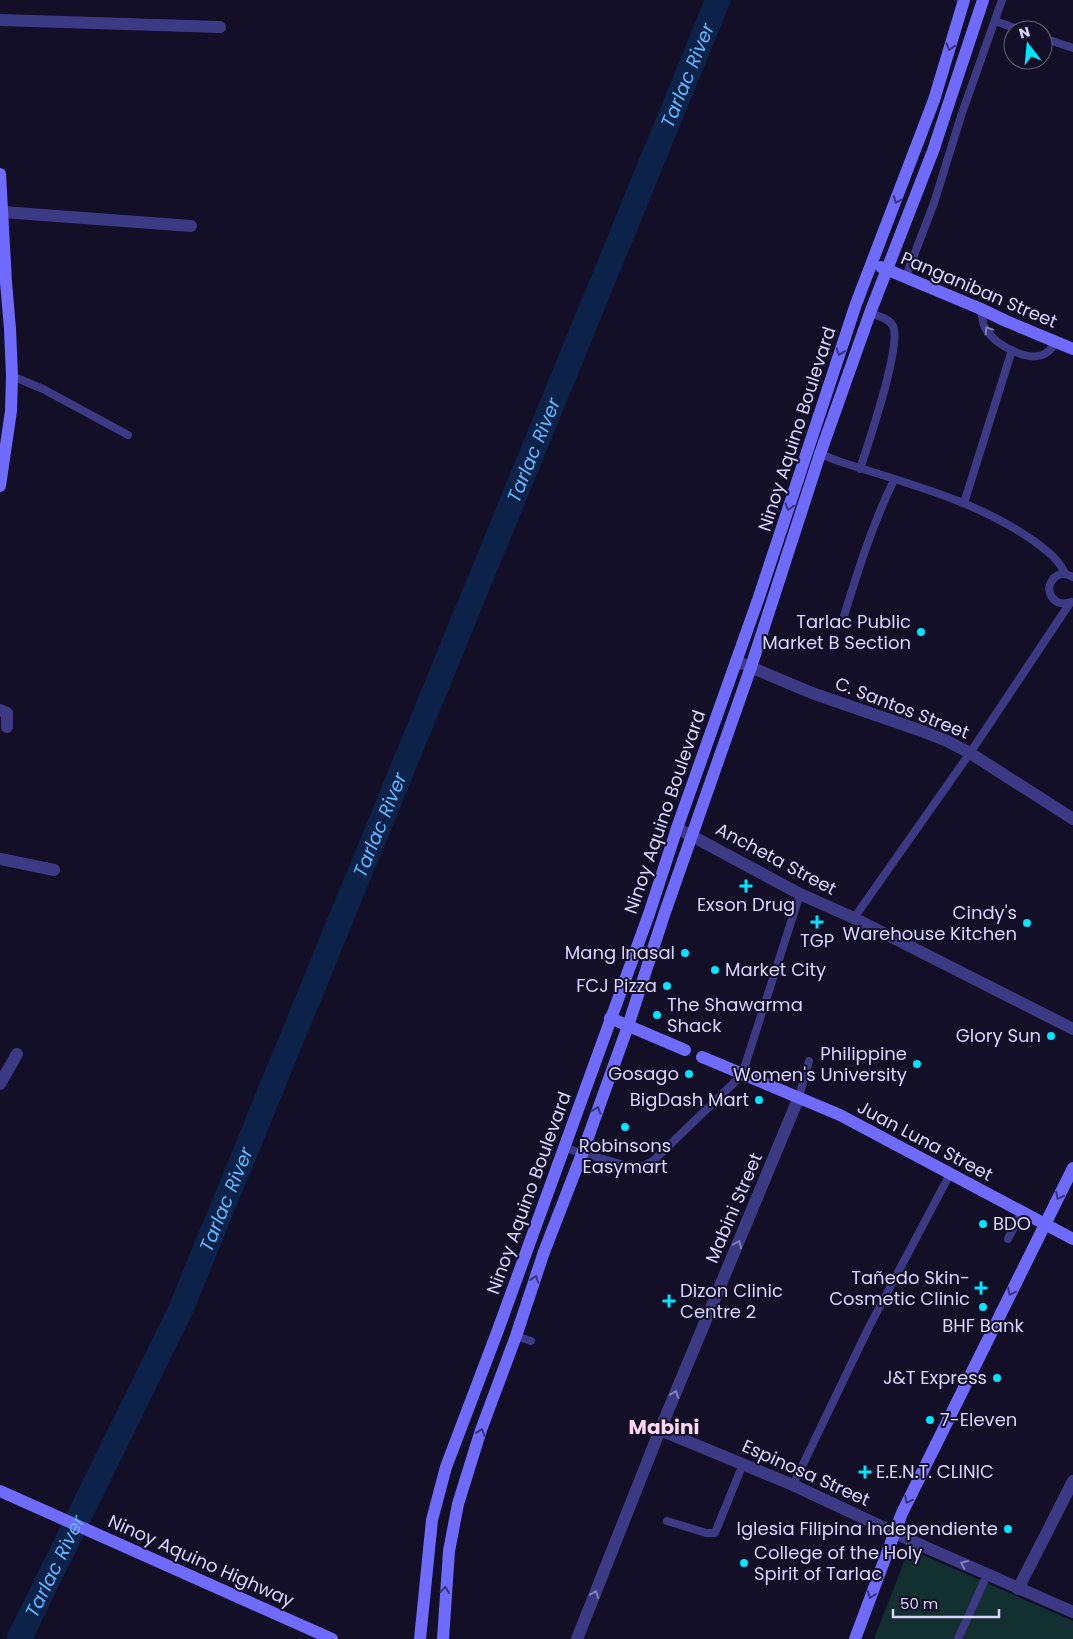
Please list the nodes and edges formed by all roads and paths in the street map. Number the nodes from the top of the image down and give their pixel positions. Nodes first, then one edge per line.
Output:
1 (964, 0) edge
2 (983, 0) edge
3 (1002, 0) edge
4 (0, 20) edge
5 (994, 22) junction
6 (1003, 25) edge
7 (220, 27) dead end
8 (1053, 41) edge
9 (1073, 48) edge
10 (0, 174) edge
11 (3, 212) junction
12 (190, 226) dead end
13 (871, 264) junction
14 (887, 269) junction
15 (906, 276) junction
16 (981, 308) junction
17 (870, 313) junction
18 (1056, 342) junction
19 (1073, 349) edge
20 (1012, 350) junction
21 (12, 376) junction
22 (128, 436) dead end
23 (807, 449) junction
24 (820, 454) junction
25 (860, 469) junction
26 (894, 480) junction
27 (0, 486) edge
28 (964, 503) junction
29 (1070, 573) edge
30 (1072, 602) edge
31 (843, 619) dead end
32 (736, 661) junction
33 (751, 667) junction
34 (0, 710) edge
35 (6, 727) dead end
36 (970, 753) junction
37 (1073, 819) edge
38 (677, 828) junction
39 (693, 836) junction
40 (0, 859) edge
41 (54, 870) dead end
42 (800, 894) junction
43 (854, 918) junction
44 (610, 1018) junction
45 (628, 1026) junction
46 (1073, 1029) edge
47 (685, 1050) dead end
48 (16, 1054) dead end
49 (702, 1058) dead end
50 (809, 1061) dead end
51 (742, 1075) junction
52 (0, 1084) edge
53 (799, 1097) junction
54 (565, 1148) junction
55 (582, 1154) junction
56 (1073, 1168) edge
57 (950, 1174) junction
58 (1021, 1213) junction
59 (1044, 1224) junction
60 (1008, 1239) dead end
61 (1073, 1239) edge
62 (516, 1336) junction
63 (531, 1341) dead end
64 (660, 1430) junction
65 (743, 1464) junction
66 (1073, 1481) edge
67 (793, 1485) junction
68 (0, 1491) edge
69 (667, 1521) dead end
70 (895, 1532) junction
71 (987, 1575) junction
72 (1018, 1588) junction
73 (1073, 1612) edge
74 (332, 1639) edge
75 (420, 1639) edge
76 (443, 1639) edge
77 (576, 1639) edge
78 (855, 1639) edge
79 (958, 1639) edge

1 -> 13 main road, Ninoy Aquino Boulevard
2 - 14 main road, Ninoy Aquino Boulevard
3 - 5 lane
4 - 7 street
5 - 6 lane
5 - 15 lane
8 - 9 lane
10 - 11 main road
11 - 12 street
11 - 21 main road
13 - 14 main road, Panganiban Street
13 -> 23 main road, Ninoy Aquino Boulevard
14 - 15 main road, Panganiban Street
14 - 17 main road, Ninoy Aquino Boulevard
15 - 16 main road, Panganiban Street
16 - 18 main road, Panganiban Street
20 -> 16 lane
17 - 24 main road, Ninoy Aquino Boulevard
17 - 25 lane
18 - 19 main road, Panganiban Street
18 - 20 lane
20 - 28 lane
21 - 22 lane
21 - 27 main road
23 - 24 lane
23 -> 32 main road, Ninoy Aquino Boulevard
24 - 25 lane
24 - 33 main road, Ninoy Aquino Boulevard
25 - 26 lane
26 - 28 lane
26 - 31 lane
28 - 29 lane
29 - 30 lane
30 - 36 lane
32 - 33 street, C. Santos Street
32 - 38 main road, Ninoy Aquino Boulevard
33 - 36 street, C. Santos Street
33 - 39 main road, Ninoy Aquino Boulevard
34 - 35 street
36 - 37 street, C. Santos Street
36 - 43 lane
38 - 39 street, Ancheta Street
38 - 44 main road, Ninoy Aquino Boulevard
39 - 42 street, Ancheta Street
39 - 45 main road, Ninoy Aquino Boulevard
40 - 41 street
42 - 43 street, Ancheta Street
42 - 51 lane
43 - 46 street, Ancheta Street
44 - 45 main road
44 - 54 main road, Ninoy Aquino Boulevard
45 - 47 main road
55 -> 45 main road, Ninoy Aquino Boulevard
48 - 52 street
49 - 51 main road, Juan Luna Street
50 - 53 lane
51 - 53 main road, Juan Luna Street
51 - 55 lane
53 - 57 main road, Juan Luna Street
64 -> 53 street, Mabini Street
54 - 55 lane
54 - 75 main road, Ninoy Aquino Boulevard
62 -> 55 main road, Ninoy Aquino Boulevard
56 -> 59 main road
57 - 58 main road, Juan Luna Street
57 - 67 lane
58 - 59 main road, Juan Luna Street
58 - 60 lane
59 - 61 main road, Juan Luna Street
59 -> 70 main road
62 - 63 lane
76 -> 62 main road, Ninoy Aquino Boulevard
64 - 65 street, Espinosa Street
77 -> 64 street, Mabini Street
65 - 67 street, Espinosa Street
65 - 69 lane
66 - 72 street
67 - 70 street, Espinosa Street
68 - 74 main road, Ninoy Aquino Highway
71 -> 70 street, Espinosa Street
70 -> 78 main road
71 - 72 street, Espinosa Street
71 - 79 lane
72 - 73 street, Espinosa Street

